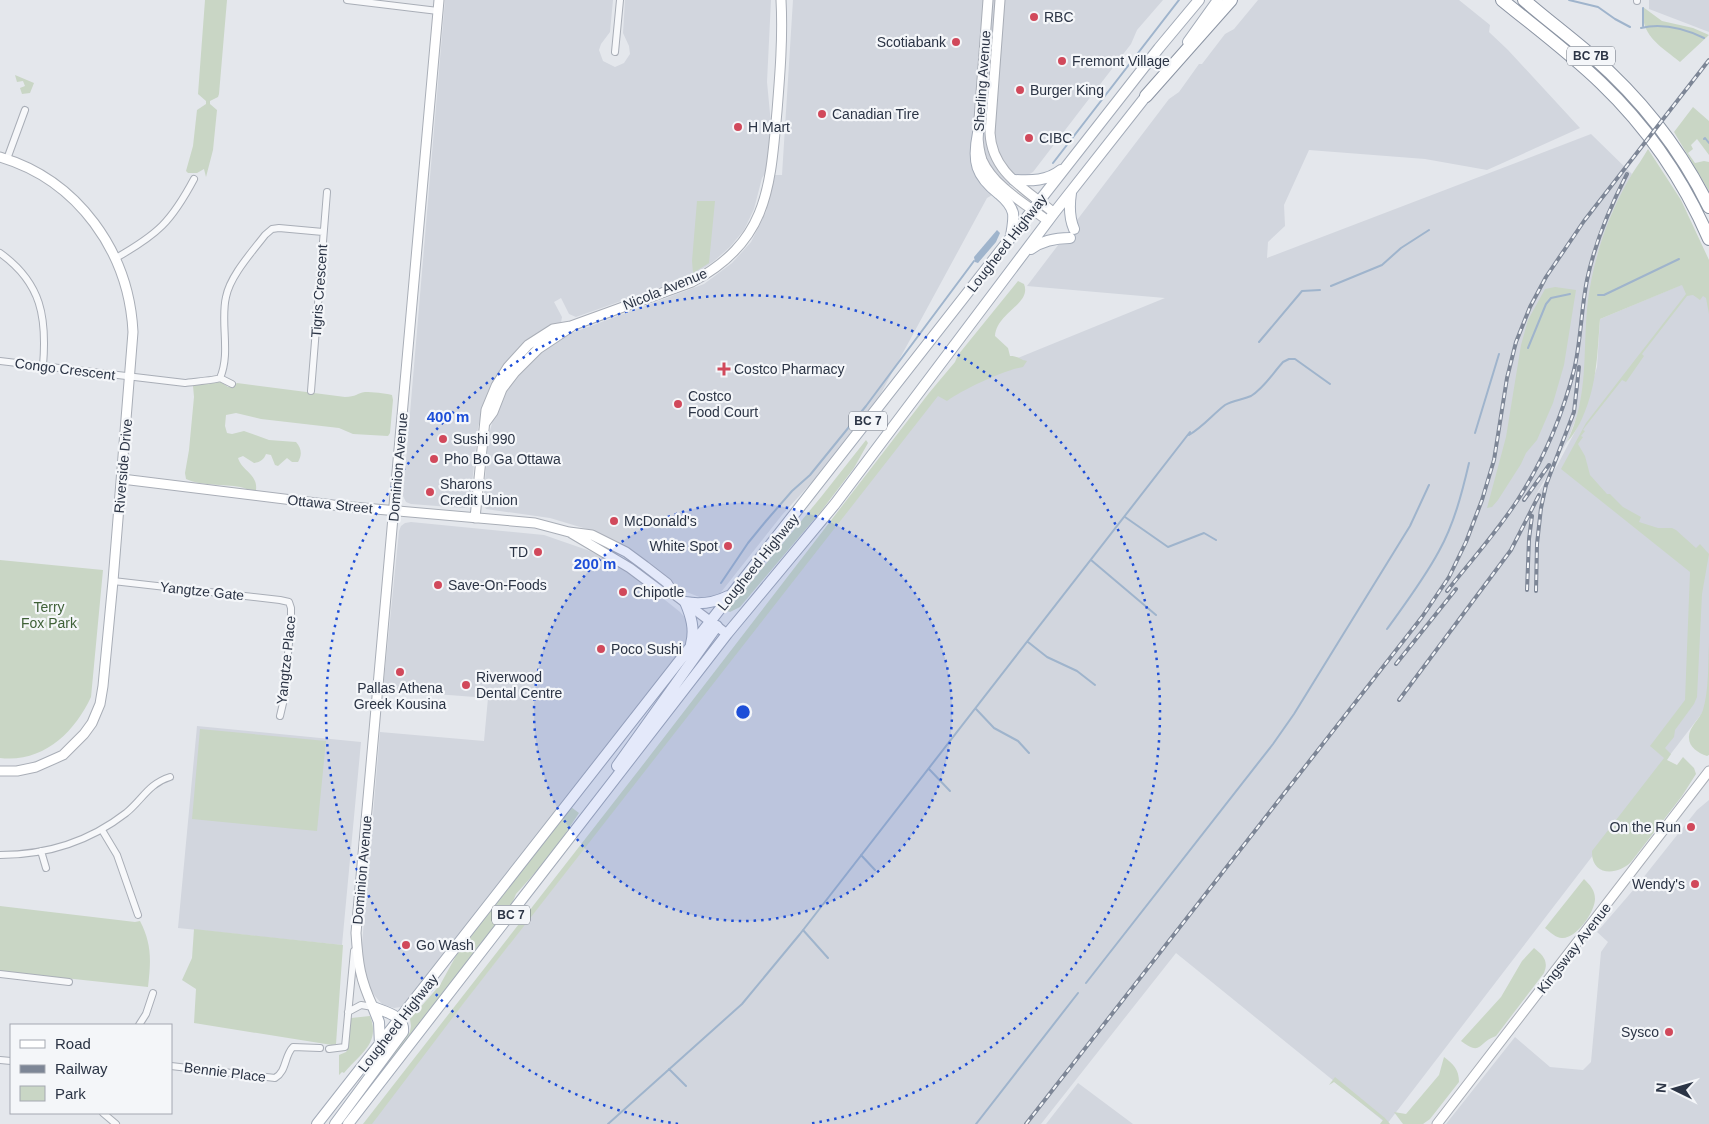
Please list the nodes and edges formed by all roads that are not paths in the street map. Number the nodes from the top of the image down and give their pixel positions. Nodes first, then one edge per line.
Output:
1 (347, 0) edge
2 (439, 0) edge
3 (620, 0) edge
4 (782, 0) edge
5 (988, 0) edge
6 (1000, 0) edge
7 (1199, 0) edge
8 (1218, 0) edge
9 (1231, 0) edge
10 (1496, 0) edge
11 (1502, 0) edge
12 (1524, 0) edge
13 (1529, 0) edge
14 (438, 10) junction
15 (1541, 15) junction
16 (1528, 21) junction
17 (615, 52) dead end
18 (1146, 96) junction
19 (25, 110) dead end
20 (978, 132) junction
21 (4, 158) edge
22 (1072, 161) junction
23 (194, 179) dead end
24 (1014, 180) junction
25 (327, 192) dead end
26 (1071, 192) junction
27 (1040, 201) junction
28 (1709, 207) edge
29 (1033, 210) junction
30 (1051, 217) junction
31 (323, 232) junction
32 (1709, 239) edge
33 (1010, 240) junction
34 (0, 253) edge
35 (1021, 257) junction
36 (116, 258) junction
37 (571, 326) junction
38 (523, 357) junction
39 (0, 361) edge
40 (43, 366) junction
41 (130, 377) junction
42 (220, 378) junction
43 (232, 384) dead end
44 (311, 391) dead end
45 (485, 423) junction
46 (122, 479) junction
47 (394, 511) junction
48 (475, 518) junction
49 (113, 581) junction
50 (732, 594) junction
51 (685, 602) junction
52 (290, 604) joint
53 (714, 623) junction
54 (727, 634) junction
55 (691, 645) junction
56 (280, 716) dead end
57 (0, 770) edge
58 (1709, 771) edge
59 (170, 777) dead end
60 (593, 808) junction
61 (102, 830) junction
62 (41, 851) junction
63 (0, 855) edge
64 (46, 868) dead end
65 (138, 915) dead end
66 (356, 934) junction
67 (0, 974) edge
68 (69, 982) dead end
69 (153, 993) dead end
70 (373, 1007) junction
71 (348, 1012) junction
72 (400, 1020) junction
73 (140, 1024) edge
74 (380, 1045) junction
75 (320, 1048) dead end
76 (329, 1049) dead end
77 (172, 1066) edge
78 (104, 1114) edge
79 (116, 1124) edge
80 (317, 1124) edge
81 (335, 1124) edge
82 (348, 1124) edge
83 (1437, 1124) edge

1 - 14 street
2 - 14 street, Dominion Avenue
3 - 17 street
4 - 37 street, Nicola Avenue
5 - 20 street, Sherling Avenue
6 - 24 street, Sherling Avenue
7 - 22 main road, Lougheed Highway / BC 7
8 - 18 main road, Lougheed Highway / BC 7
9 - 18 highway
10 - 16 highway
11 - 16 highway, BC 7B
12 - 15 highway, BC 7B
13 - 15 highway
14 - 47 street, Dominion Avenue
15 - 28 highway, BC 7B
16 - 32 highway, BC 7B
18 - 26 main road, Lougheed Highway / BC 7
19 - 21 street
20 - 29 street, Sherling Avenue
20 - 33 main road
21 - 36 street, Riverside Drive
22 - 24 main road
22 - 27 main road, Lougheed Highway / BC 7
23 - 36 street
24 - 27 street, Sherling Avenue
25 - 31 street, Tigris Crescent
26 - 30 main road, Lougheed Highway / BC 7
26 - 35 main road
27 - 29 main road, Lougheed Highway / BC 7
27 - 30 street, Sherling Avenue
29 - 30 street, Sherling Avenue
29 - 33 main road, Lougheed Highway / BC 7
30 - 35 main road, Lougheed Highway / BC 7
31 - 42 street
31 - 44 street, Tigris Crescent
33 - 50 main road, Lougheed Highway / BC 7
34 - 40 street
35 - 54 main road, Lougheed Highway / BC 7
36 - 41 street, Riverside Drive
37 - 38 street, Nicola Avenue
37 - 38 street, Nicola Avenue
38 - 45 street, Nicola Avenue
38 - 45 street, Nicola Avenue
39 - 40 street, Congo Crescent
40 - 41 street, Congo Crescent
41 - 42 street
41 - 46 street, Riverside Drive
42 - 43 street
45 - 48 street, Nicola Avenue
46 - 47 street, Ottawa Street
46 - 49 street, Riverside Drive
47 - 48 street, Ottawa Street
47 - 66 street, Dominion Avenue
48 - 51 street, Ottawa Street
49 - 52 street, Yangtze Gate
49 - 57 street, Riverside Drive
50 - 51 main road
50 - 53 main road, Lougheed Highway / BC 7
51 - 53 street, Ottawa Street
51 - 55 main road
52 - 56 street, Yangtze Place
53 - 54 street, Ottawa Street
53 - 55 main road, Lougheed Highway / BC 7
53 - 60 main road
54 - 60 main road, Lougheed Highway / BC 7
55 - 72 main road, Lougheed Highway / BC 7
58 - 83 street, Kingsway Avenue
59 - 61 street
60 - 82 main road, Lougheed Highway / BC 7
61 - 62 street
61 - 65 street
62 - 63 street
62 - 64 street
66 - 70 street, Dominion Avenue
66 - 71 street, Dominion Avenue
67 - 68 street
69 - 73 street
70 - 71 street
70 - 72 main road
70 - 74 main road
71 - 76 street, Dominion Avenue
72 - 74 main road, Lougheed Highway / BC 7
72 - 81 main road
74 - 80 main road, Lougheed Highway / BC 7
75 - 77 street, Bennie Place
78 - 79 street

